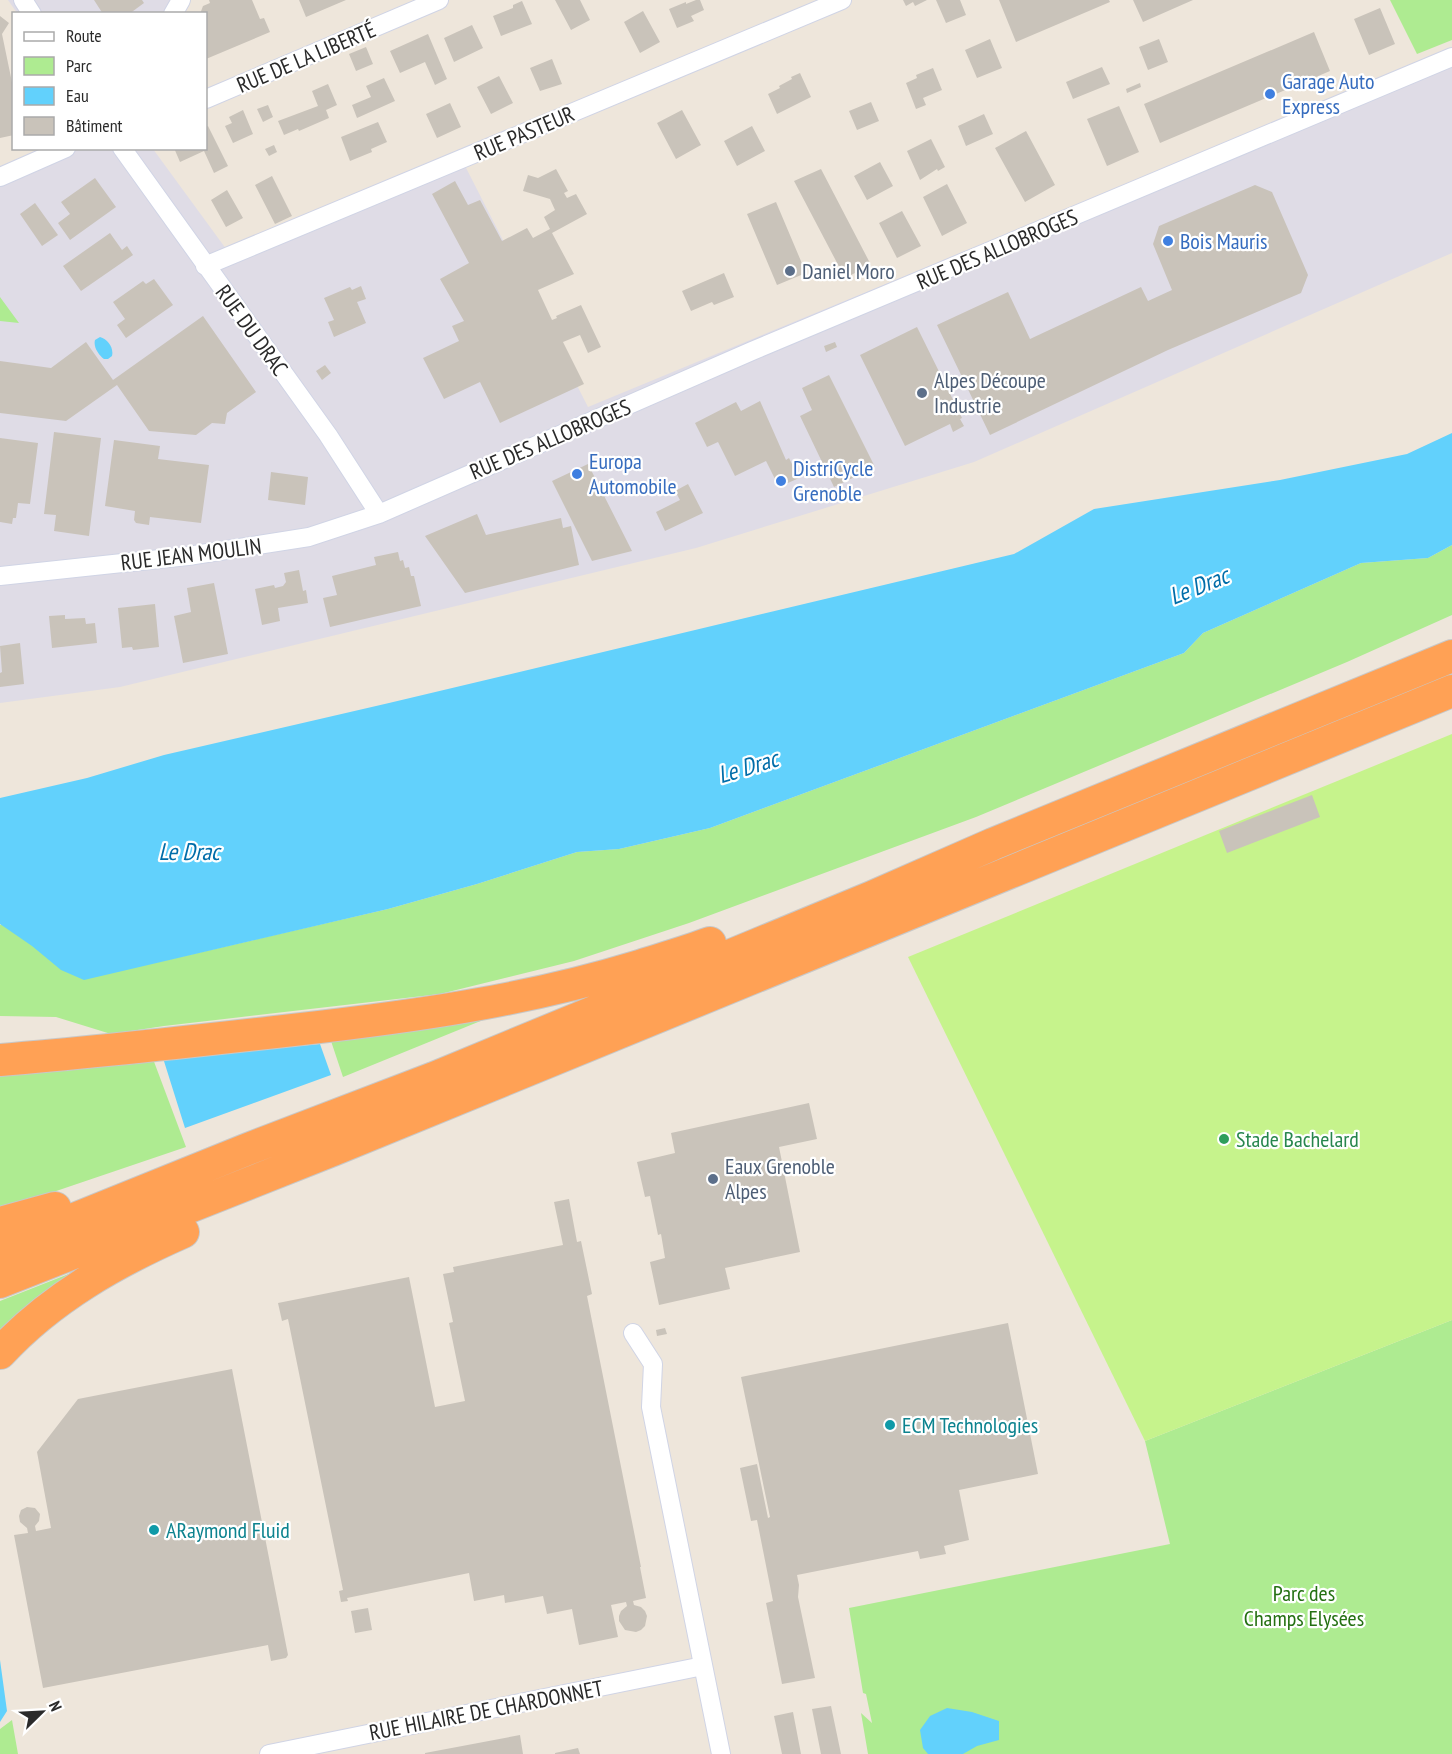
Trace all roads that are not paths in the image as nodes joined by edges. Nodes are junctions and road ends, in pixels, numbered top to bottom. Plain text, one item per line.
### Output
1 (439, 0) edge
2 (842, 0) edge
3 (1452, 57) edge
4 (207, 99) edge
5 (61, 150) edge
6 (123, 150) edge
7 (0, 177) edge
8 (205, 266) junction
9 (379, 514) junction
10 (0, 576) edge
11 (1452, 656) edge
12 (1452, 691) edge
13 (993, 844) junction
14 (0, 1060) edge
15 (248, 1149) junction
16 (333, 1150) junction
17 (0, 1223) edge
18 (0, 1249) edge
19 (0, 1282) edge
20 (633, 1333) dead end
21 (0, 1353) edge
22 (703, 1666) junction
23 (269, 1754) edge
24 (721, 1754) edge

1 - 4 street, RUE DE LA LIBERTÉ
2 - 8 street, RUE PASTEUR
3 - 9 street, RUE DES ALLOBROGES
5 - 7 street
6 - 8 street, RUE DU DRAC
8 - 9 street, RUE DU DRAC
9 - 10 street, RUE JEAN MOULIN
11 - 13 highway
12 - 16 highway
13 - 14 highway
13 - 15 highway
15 - 17 highway
15 - 18 highway
16 - 19 highway
16 - 21 highway
20 - 22 street
22 - 23 street, RUE HILAIRE DE CHARDONNET
22 - 24 street

